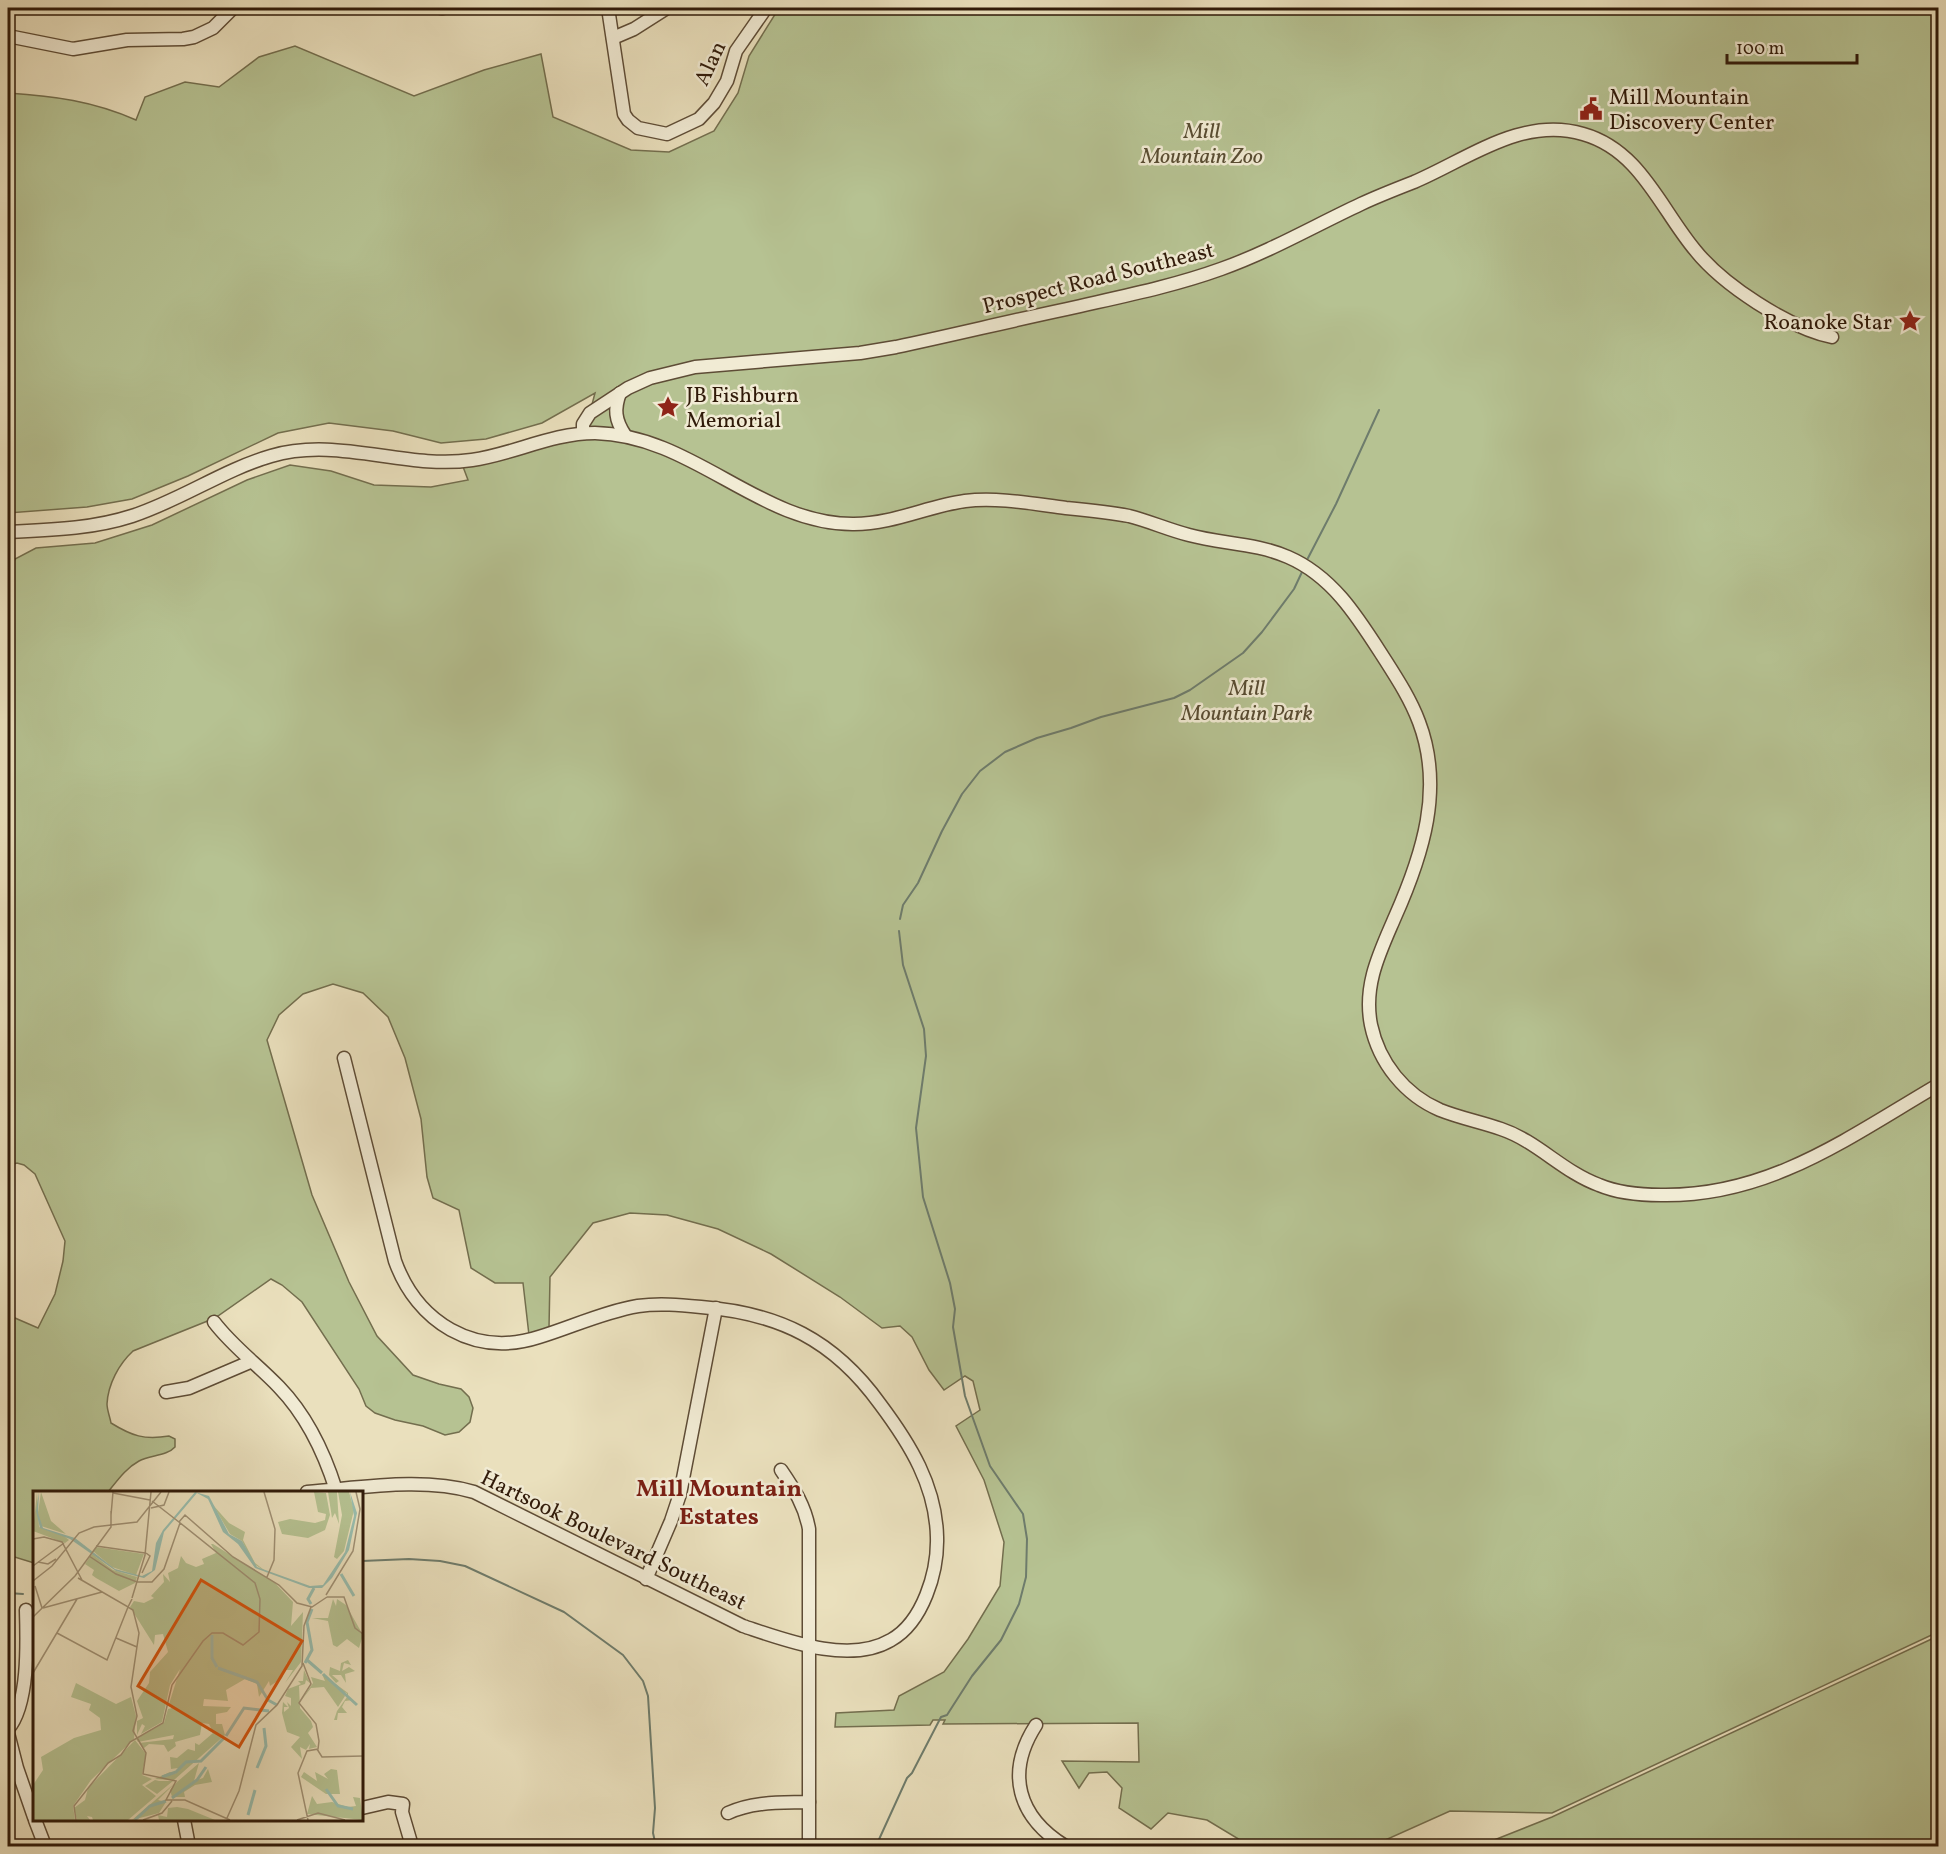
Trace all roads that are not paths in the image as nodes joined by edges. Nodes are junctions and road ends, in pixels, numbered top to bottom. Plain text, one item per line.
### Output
1 (233, 8) edge
2 (608, 8) edge
3 (667, 8) edge
4 (766, 8) edge
5 (8, 36) edge
6 (613, 38) junction
7 (1832, 337) dead end
8 (620, 393) junction
9 (583, 433) junction
10 (625, 435) junction
11 (8, 532) edge
12 (344, 1058) dead end
13 (1938, 1085) edge
14 (716, 1308) junction
15 (214, 1322) dead end
16 (250, 1362) junction
17 (166, 1392) dead end
18 (781, 1470) dead end
19 (336, 1490) junction
20 (322, 1491) edge
21 (646, 1579) junction
22 (26, 1610) dead end
23 (809, 1646) junction
24 (1036, 1725) dead end
25 (8, 1729) edge
26 (8, 1733) edge
27 (809, 1802) junction
28 (363, 1808) edge
29 (33, 1811) edge
30 (728, 1813) dead end
31 (36, 1821) edge
32 (184, 1821) edge
33 (45, 1846) edge
34 (189, 1846) edge
35 (412, 1846) edge
36 (809, 1846) edge
37 (1065, 1846) edge

1 - 5 street
2 - 6 street, Alan
3 - 6 street
4 - 6 street, Alan
7 - 8 street, Prospect Road Southeast
8 - 9 street, Prospect Road Southeast
8 - 10 street
9 - 10 street
9 - 11 street
10 - 13 street
12 - 14 street, Hartsook Boulevard Southeast
14 - 21 street
14 - 23 street, Hartsook Boulevard Southeast
15 - 16 street
16 - 17 street
16 - 19 street
18 - 23 street
19 - 20 street, Hartsook Boulevard Southeast
19 - 21 street, Hartsook Boulevard Southeast
21 - 23 street, Hartsook Boulevard Southeast
22 - 25 street
23 - 27 street
24 - 37 street
26 - 29 street
27 - 30 street
27 - 36 street
28 - 35 street
31 - 33 street
32 - 34 street

